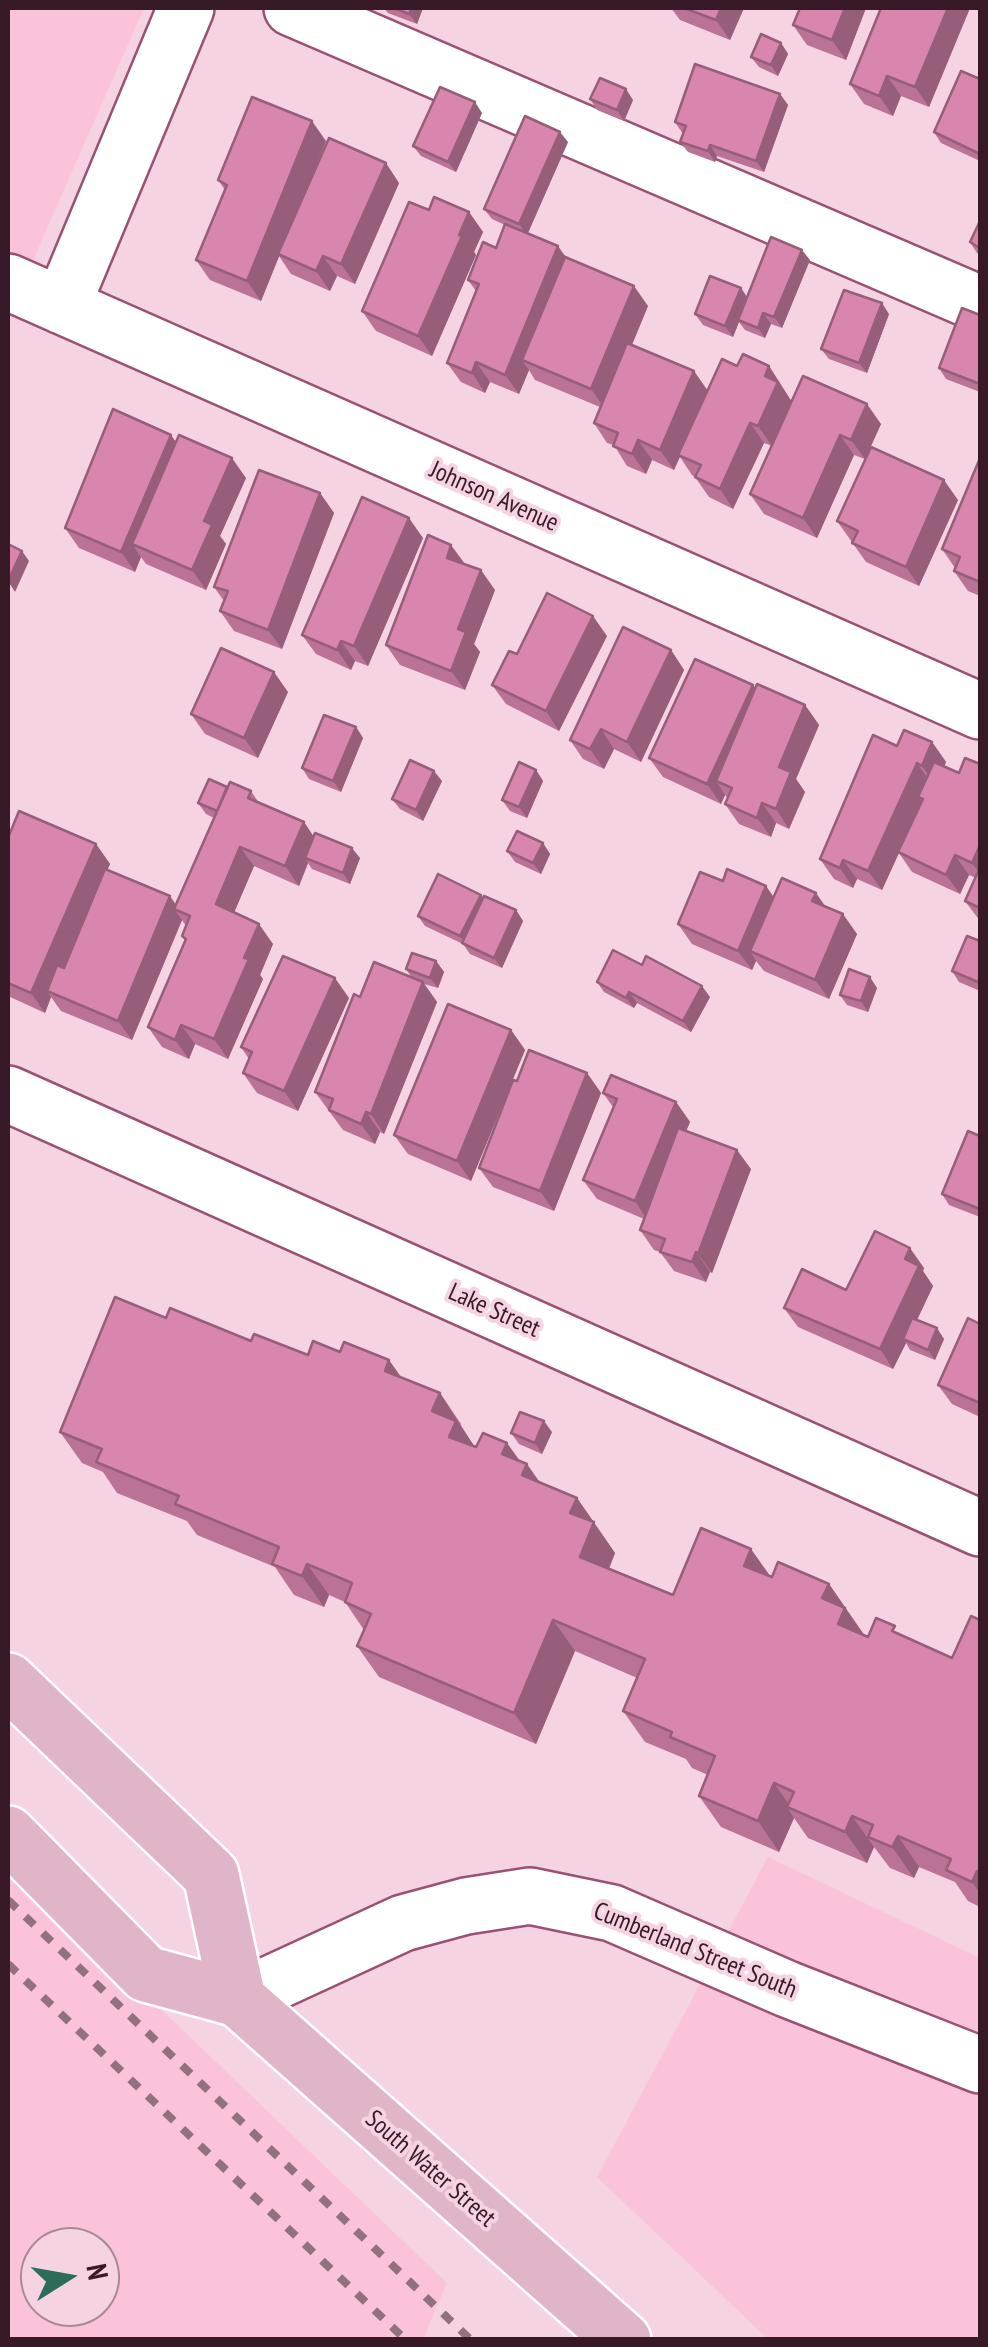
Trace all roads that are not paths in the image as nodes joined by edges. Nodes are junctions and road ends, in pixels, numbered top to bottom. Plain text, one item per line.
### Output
1 (186, 8) edge
2 (292, 8) edge
3 (8, 282) edge
4 (980, 304) edge
5 (62, 306) junction
6 (980, 711) edge
7 (8, 1094) edge
8 (980, 1528) edge
9 (8, 1681) edge
10 (8, 1834) edge
11 (238, 1999) junction
12 (980, 2065) edge
13 (623, 2340) edge

1 - 5 street
2 - 4 street
3 - 5 street, Johnson Avenue
5 - 6 street, Johnson Avenue
7 - 8 street, Lake Street
9 - 11 main road
10 - 11 main road, South Water Street
11 - 12 street, Cumberland Street South
11 - 13 main road, South Water Street

